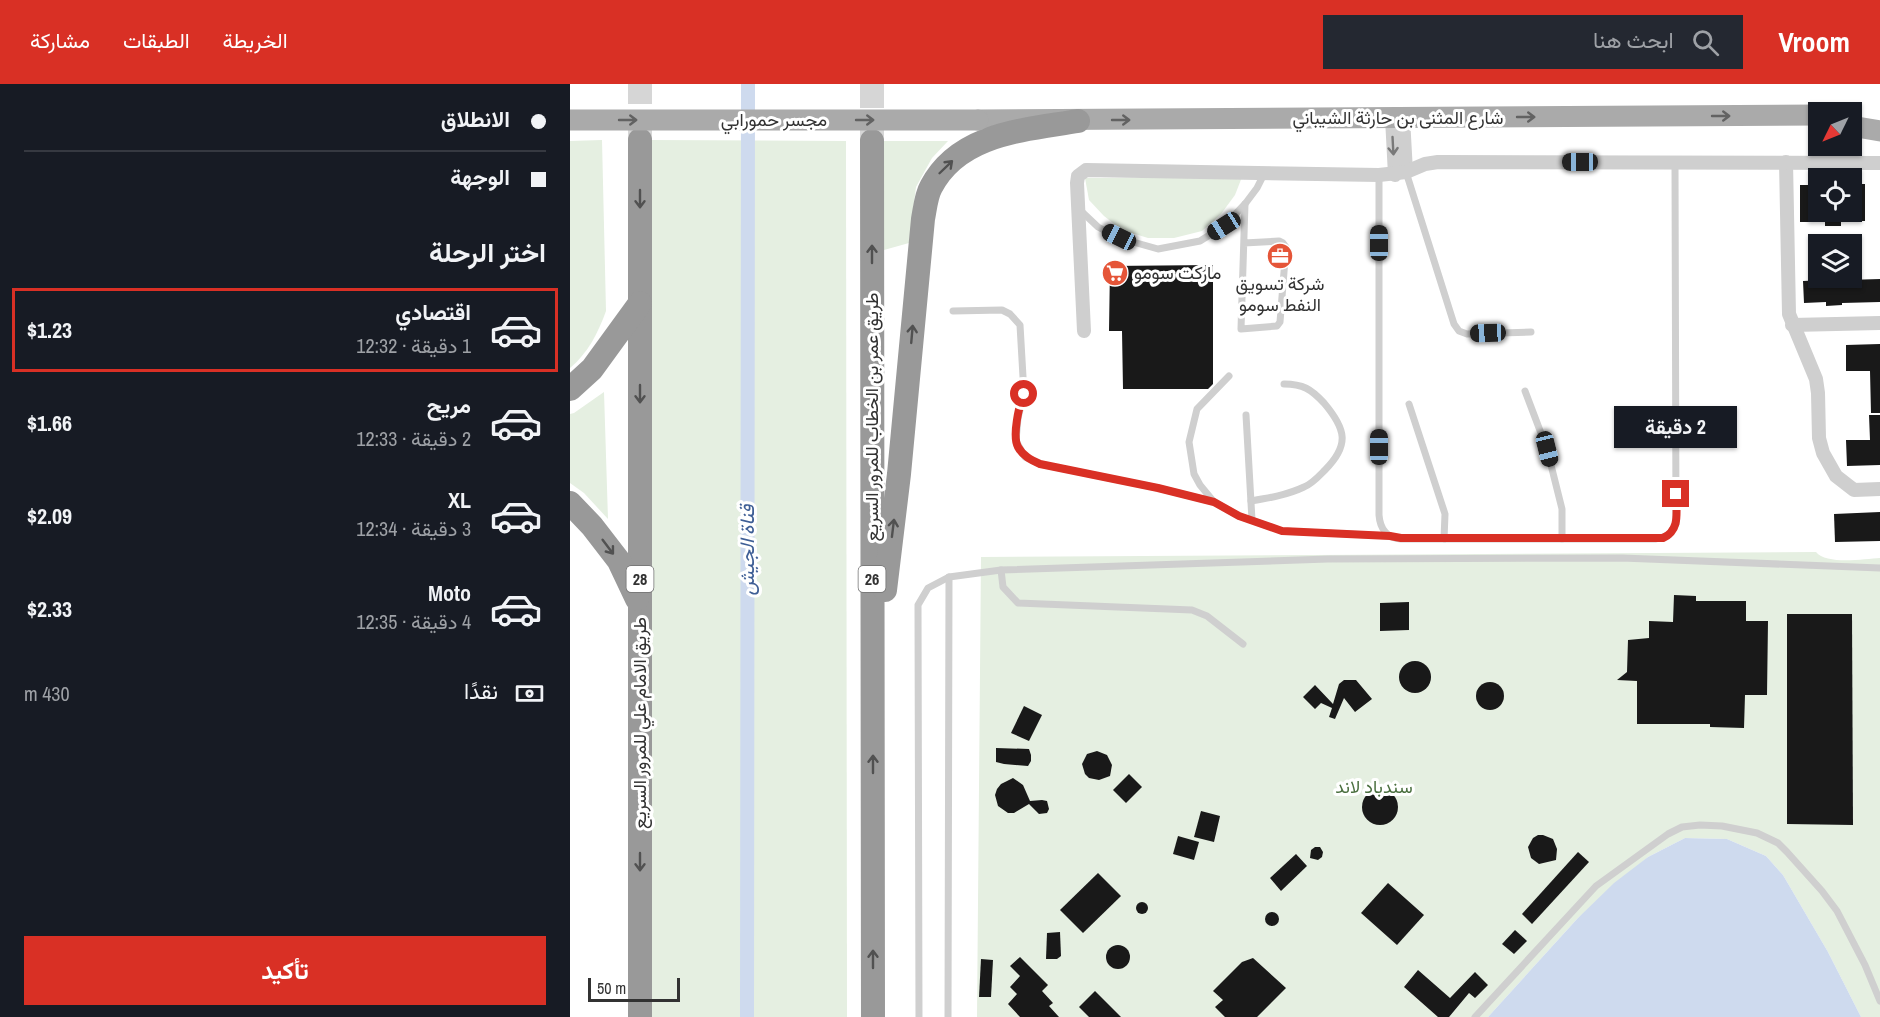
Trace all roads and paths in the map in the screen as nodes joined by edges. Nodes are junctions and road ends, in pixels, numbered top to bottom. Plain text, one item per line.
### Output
1 (1784, 115) junction
2 (1808, 115) edge
3 (1862, 115) edge
4 (1880, 115) edge
5 (1398, 118) junction
6 (1808, 119) edge
7 (570, 120) edge
8 (978, 120) joint
9 (1078, 120) junction
10 (1862, 128) edge
11 (1880, 131) edge
12 (640, 140) tunnel mouth
13 (872, 141) tunnel mouth
14 (1675, 162) junction
15 (1786, 162) junction
16 (1880, 163) edge
17 (1264, 173) junction
18 (1400, 174) junction
19 (1379, 175) junction
20 (1245, 204) junction
21 (1078, 208) junction
22 (1244, 243) junction
23 (640, 303) junction
24 (953, 311) dead end
25 (1880, 323) edge
26 (1792, 325) junction
27 (1084, 331) dead end
28 (1531, 332) dead end
29 (1229, 376) dead end
30 (1284, 384) dead end
31 (570, 389) edge
32 (1525, 391) dead end
33 (1409, 404) dead end
34 (1246, 415) dead end
35 (1880, 489) edge
36 (1251, 501) junction
37 (1214, 502) junction
38 (570, 503) edge
39 (1252, 520) junction
40 (1390, 536) junction
41 (1444, 539) junction
42 (1562, 539) junction
43 (1880, 568) edge
44 (1000, 570) junction
45 (949, 577) junction
46 (640, 606) junction
47 (1243, 644) dead end
48 (873, 690) junction
49 (1880, 1001) edge
50 (640, 1017) edge
51 (873, 1017) edge
52 (919, 1017) edge
53 (948, 1017) edge
54 (1475, 1017) edge

1 - 2 main road, شارع المثنى بن حارثة الشيباني
5 -> 1 main road, شارع المثنى بن حارثة الشيباني
1 - 6 main road
3 - 4 main road
9 -> 5 main road, شارع المثنى بن حارثة الشيباني
5 - 18 street
7 -> 8 main road, مجسر حمورابي, bridge
8 - 9 main road, شارع المثنى بن حارثة الشيباني
48 -> 9 highway
10 - 11 main road
12 -> 23 highway, طريق الامام علي للمرور السريع / 28
48 -> 13 highway, طريق عمر بن الخطاب للمرور السريع / 26
14 - 15 street
14 - 18 street
14 - 42 lane
15 - 16 street
15 - 26 street
17 - 19 street
17 - 20 lane
17 - 21 street
18 - 19 street
18 - 28 lane
19 - 40 lane
20 - 21 lane
20 - 22 lane
21 - 27 street
22 - 22 lane
23 - 31 highway
23 -> 46 highway, طريق الامام علي للمرور السريع / 28
24 - 37 lane
25 - 26 street
26 - 35 street
29 - 37 lane
30 - 36 lane
32 - 42 lane
33 - 41 lane
34 - 36 lane
36 - 39 lane
37 - 39 lane
38 -> 46 highway
39 - 40 lane
40 - 41 lane
41 - 42 lane
43 - 44 lane
44 - 45 lane
44 - 47 lane
45 - 52 lane
45 - 53 lane
46 -> 50 highway, طريق الامام علي للمرور السريع / 28
51 -> 48 highway, طريق عمر بن الخطاب للمرور السريع / 26
49 - 54 lane

